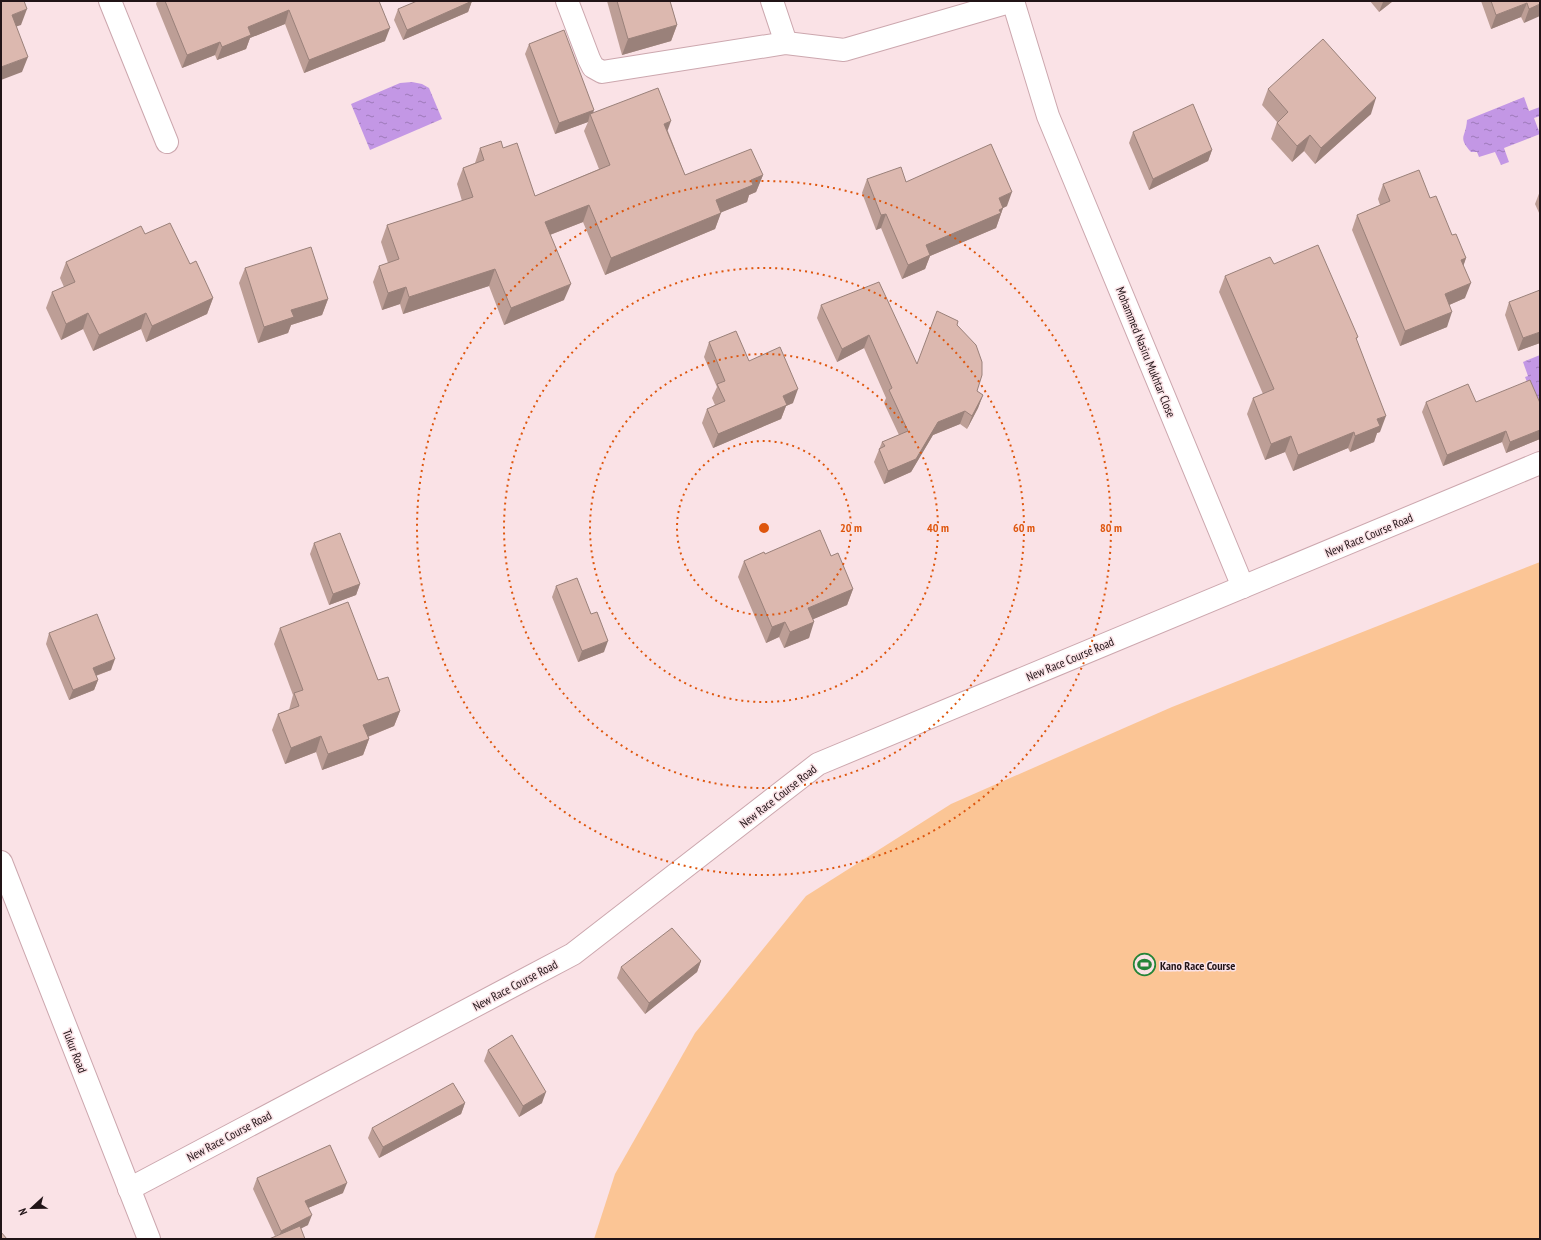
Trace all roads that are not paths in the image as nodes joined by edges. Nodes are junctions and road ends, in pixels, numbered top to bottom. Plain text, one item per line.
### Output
1 (110, 1) edge
2 (567, 1) edge
3 (772, 1) edge
4 (1013, 1) edge
5 (786, 43) junction
6 (166, 142) dead end
7 (1540, 463) edge
8 (1243, 587) junction
9 (1, 862) edge
10 (128, 1189) junction
11 (149, 1239) edge

1 - 6 street
2 - 5 street
3 - 5 street
4 - 5 street
4 - 8 street, Mohammed Nasiru Mukhtar Close
7 - 8 street, New Race Course Road
8 - 10 street, New Race Course Road
9 - 10 street, Tukur Road
10 - 11 street, Tukur Road

